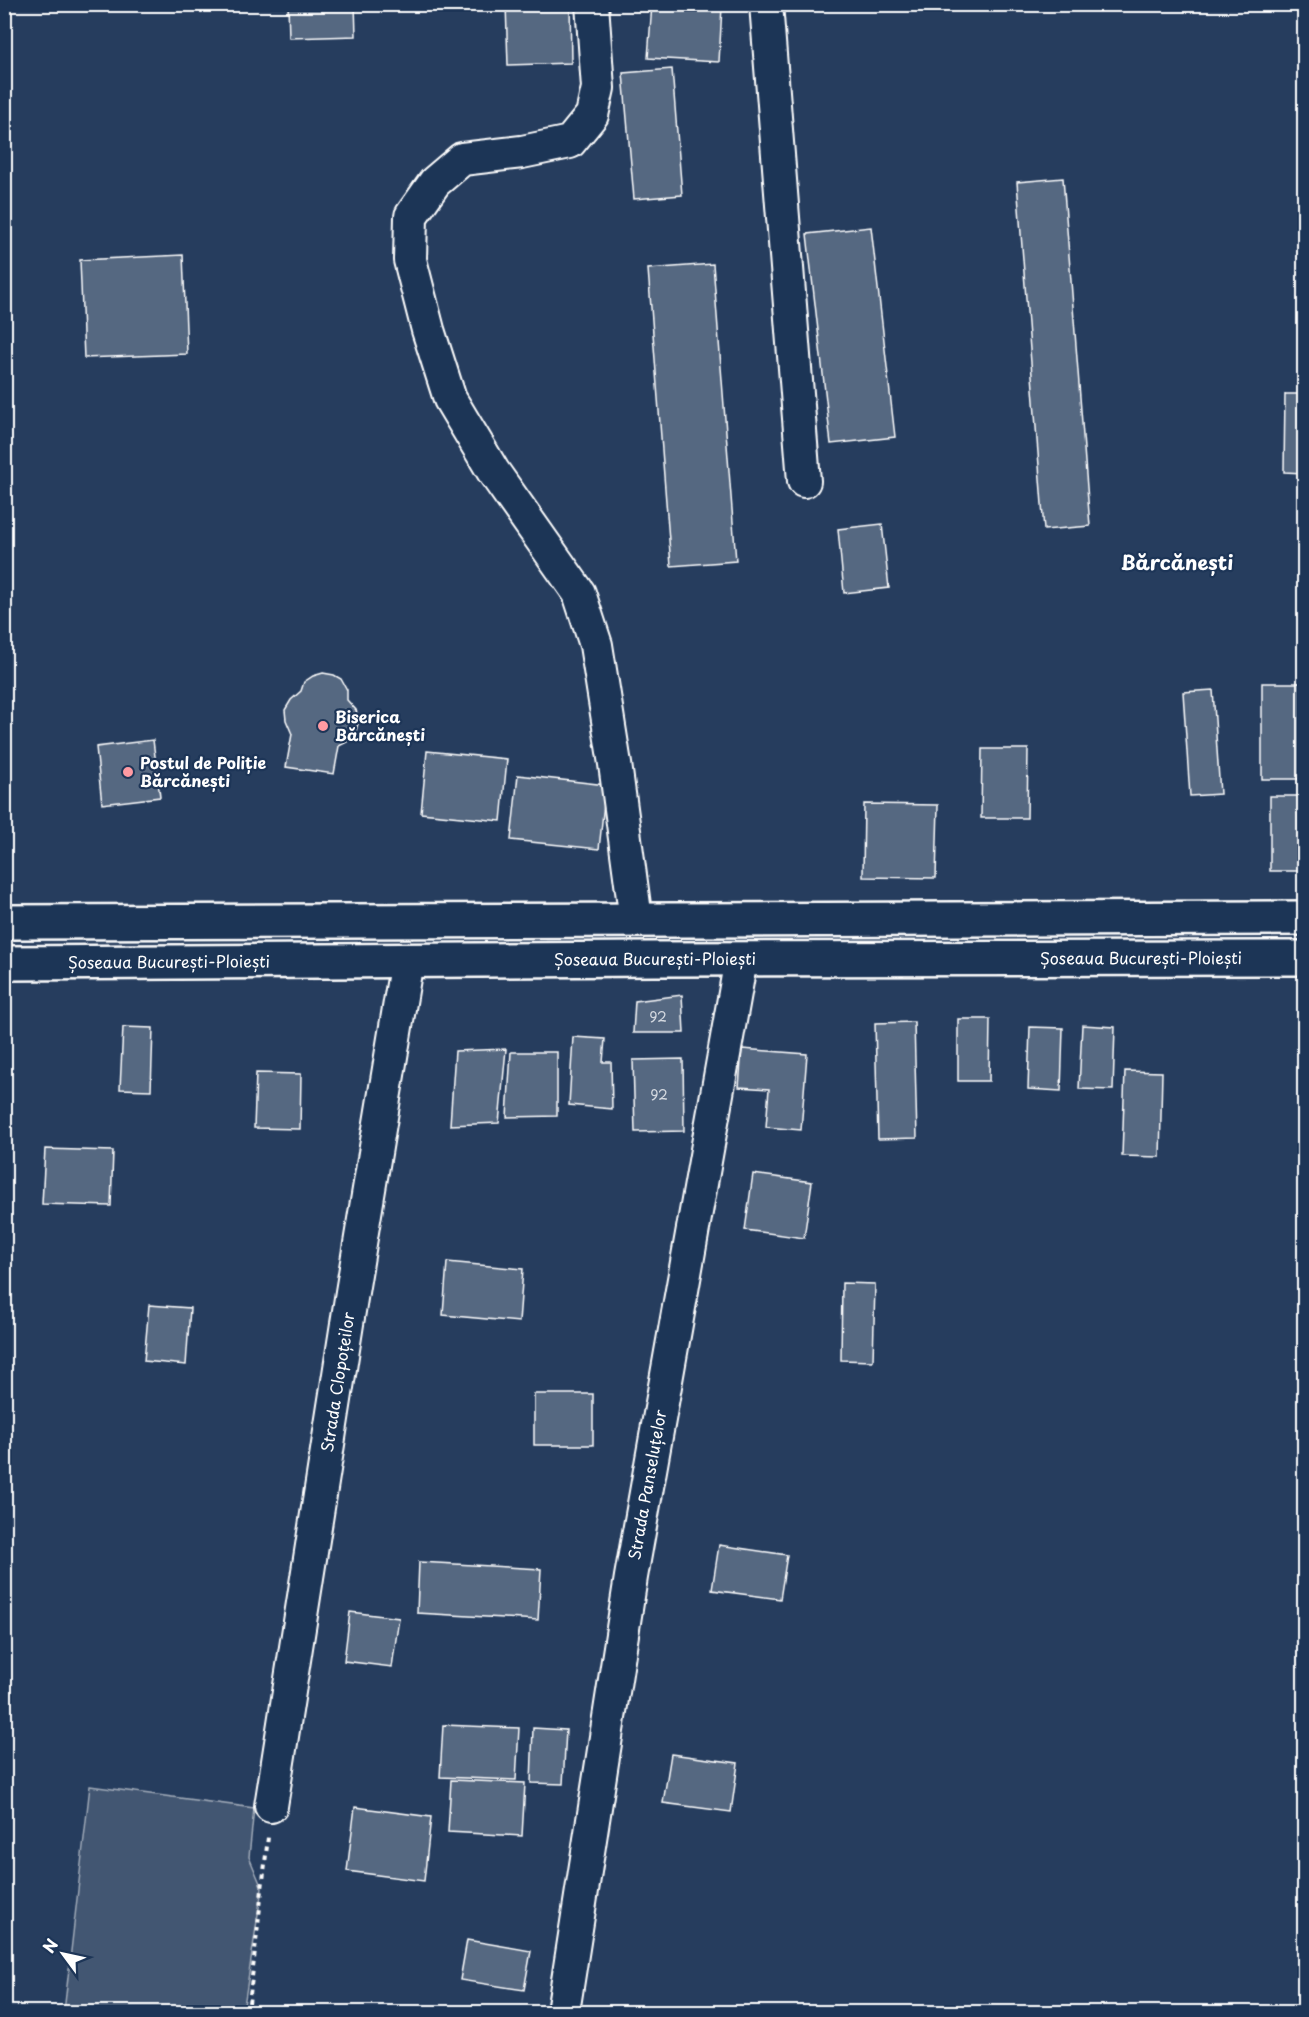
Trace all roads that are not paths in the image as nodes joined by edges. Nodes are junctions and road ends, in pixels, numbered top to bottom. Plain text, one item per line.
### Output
1 (592, 4) edge
2 (766, 4) edge
3 (804, 481) dead end
4 (1305, 918) edge
5 (636, 920) junction
6 (4, 922) edge
7 (1305, 958) edge
8 (741, 959) junction
9 (407, 960) junction
10 (4, 963) edge
11 (271, 1806) road end
12 (563, 2013) edge

1 - 5 street
2 - 3 street
4 - 5 highway
5 - 6 highway
7 - 8 highway, Șoseaua București-Ploiești
8 - 9 highway, Șoseaua București-Ploiești
8 - 12 street, Strada Panseluțelor
9 - 10 highway, Șoseaua București-Ploiești
9 - 11 street, Strada Clopoțeilor

